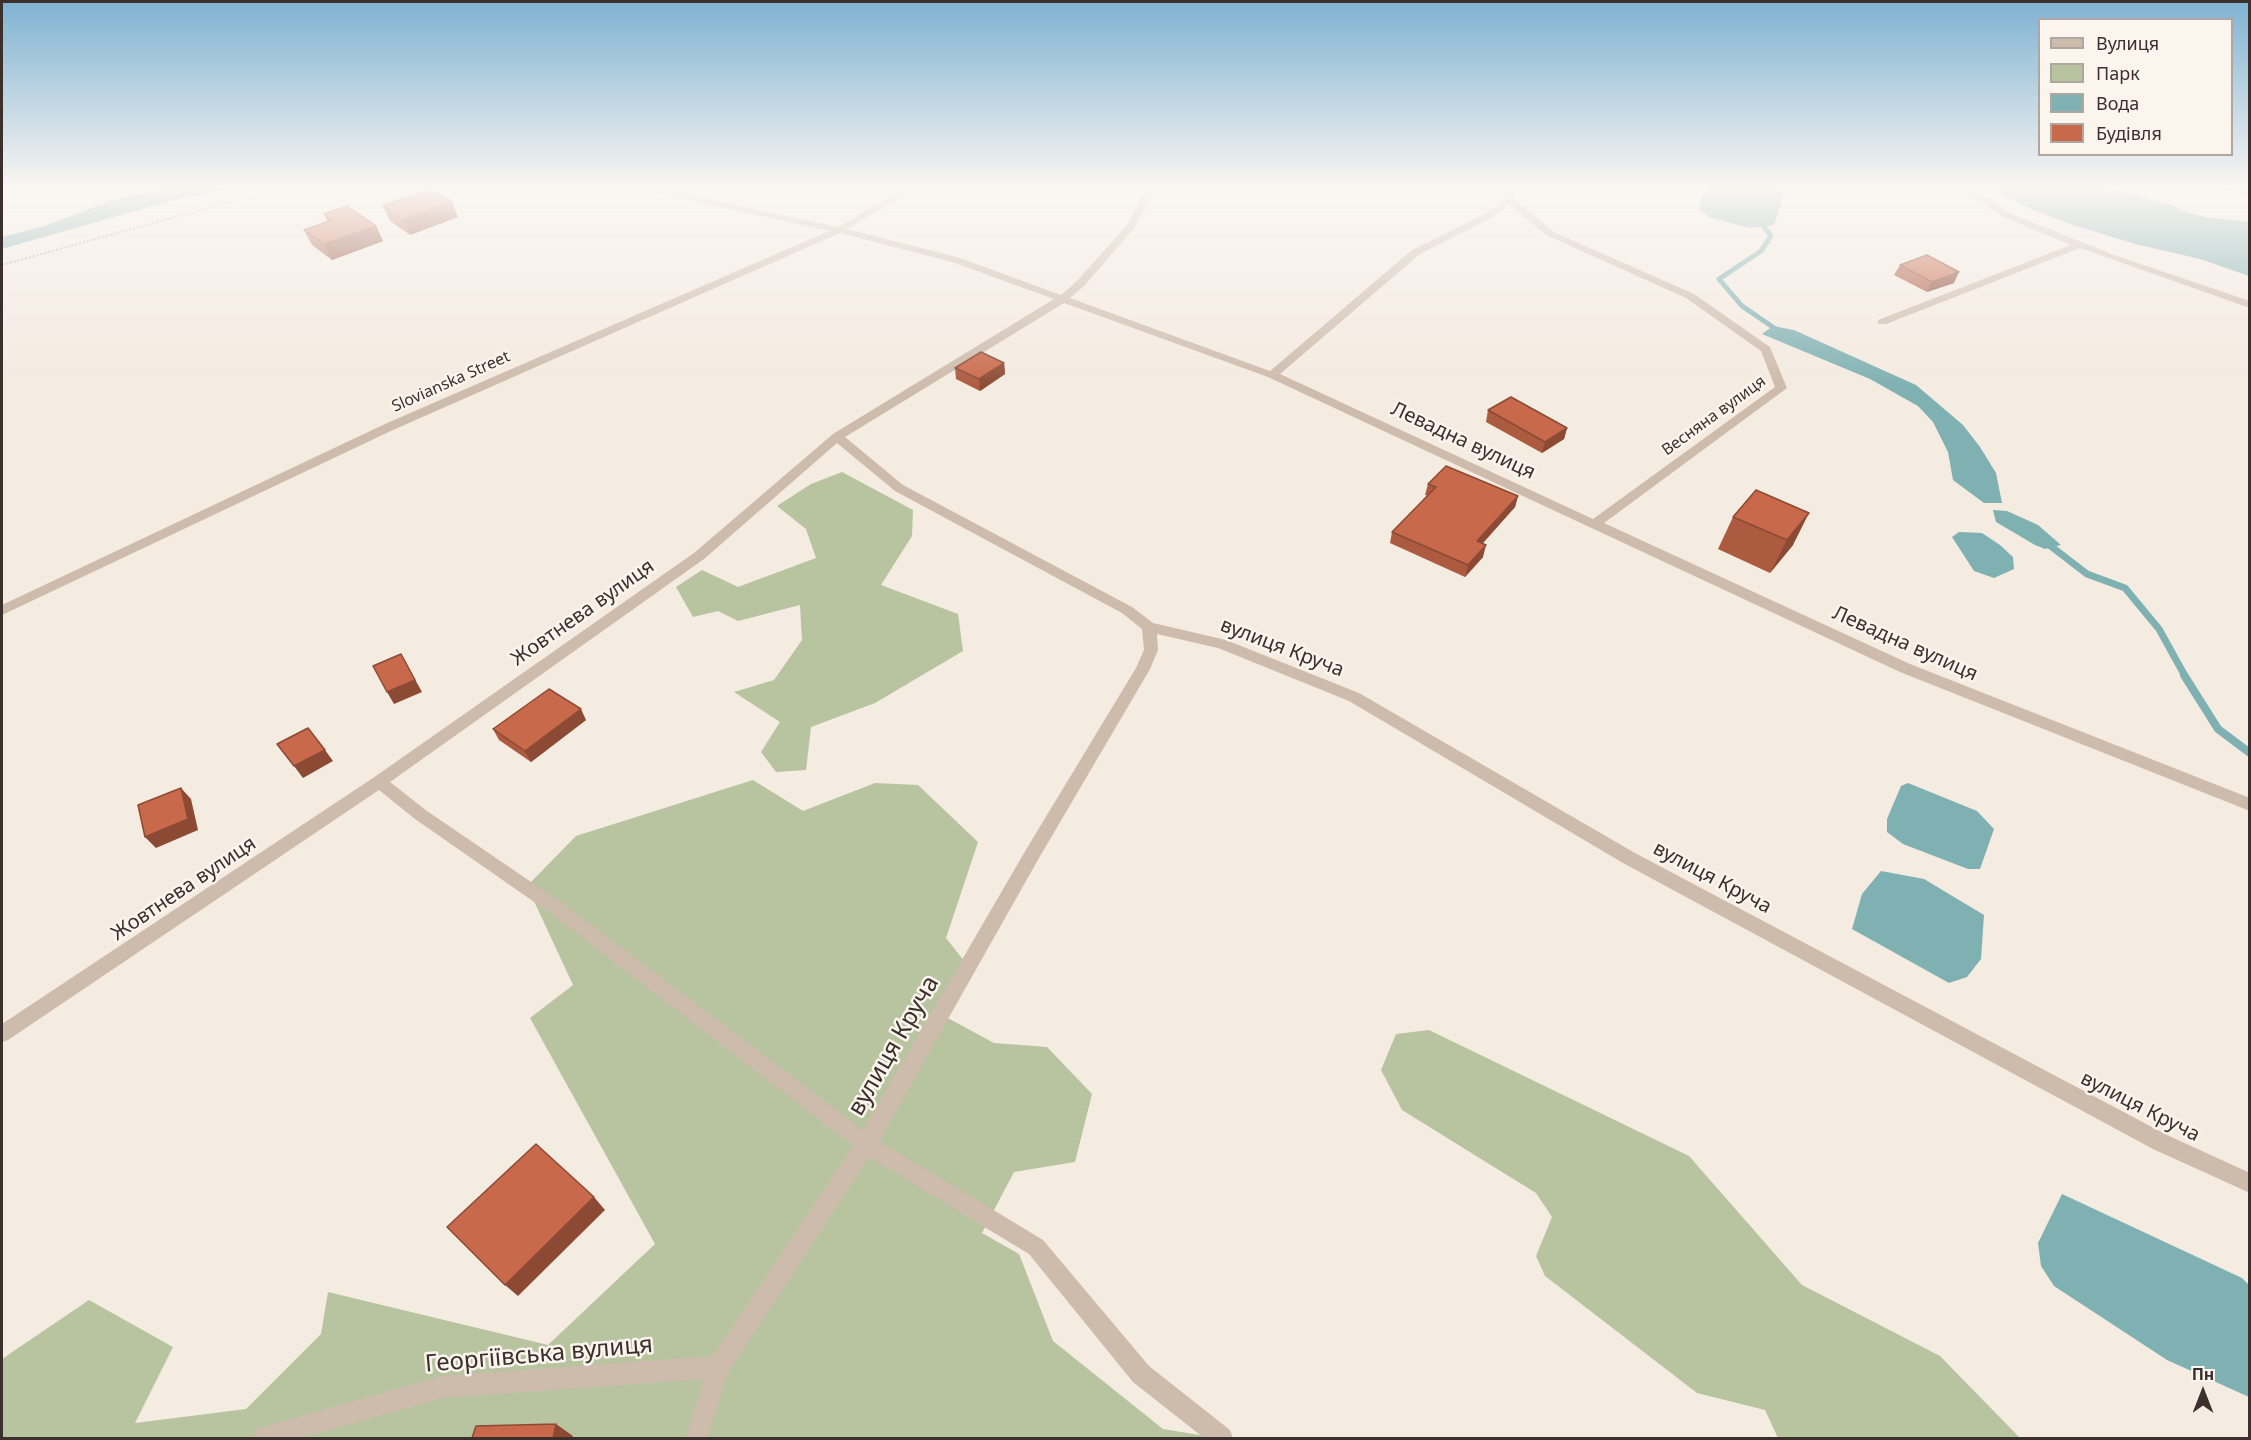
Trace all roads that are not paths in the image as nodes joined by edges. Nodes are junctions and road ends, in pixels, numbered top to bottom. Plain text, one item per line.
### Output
1 (784, 254) edge
2 (933, 254) edge
3 (1106, 254) edge
4 (1413, 254) edge
5 (1596, 254) edge
6 (2055, 254) edge
7 (2105, 254) edge
8 (1064, 298) junction
9 (2250, 305) edge
10 (1882, 322) dead end
11 (1272, 375) junction
12 (837, 437) junction
13 (1596, 523) junction
14 (2, 610) edge
15 (1149, 627) junction
16 (379, 782) junction
17 (2250, 805) edge
18 (2, 1034) edge
19 (866, 1144) junction
20 (2250, 1183) edge
21 (719, 1366) junction
22 (263, 1438) edge
23 (696, 1438) edge
24 (1222, 1438) edge

1 - 14 street, Slovianska Street
2 - 8 street, Левадна вулиця
3 - 8 street, Жовтнева вулиця
4 - 11 street
5 - 13 street, Весняна вулиця
6 - 10 street
7 - 9 street
8 - 11 street, Левадна вулиця
8 - 12 street, Жовтнева вулиця
11 - 13 street, Левадна вулиця
12 - 15 street, вулиця Круча
12 - 16 street, Жовтнева вулиця
13 - 17 street, Левадна вулиця
15 - 19 street, вулиця Круча
15 - 20 street, вулиця Круча
16 - 18 street, Жовтнева вулиця
16 - 19 street
19 - 21 street
19 - 24 street, вулиця Круча
21 - 22 street, Георгіївська вулиця
21 - 23 street

